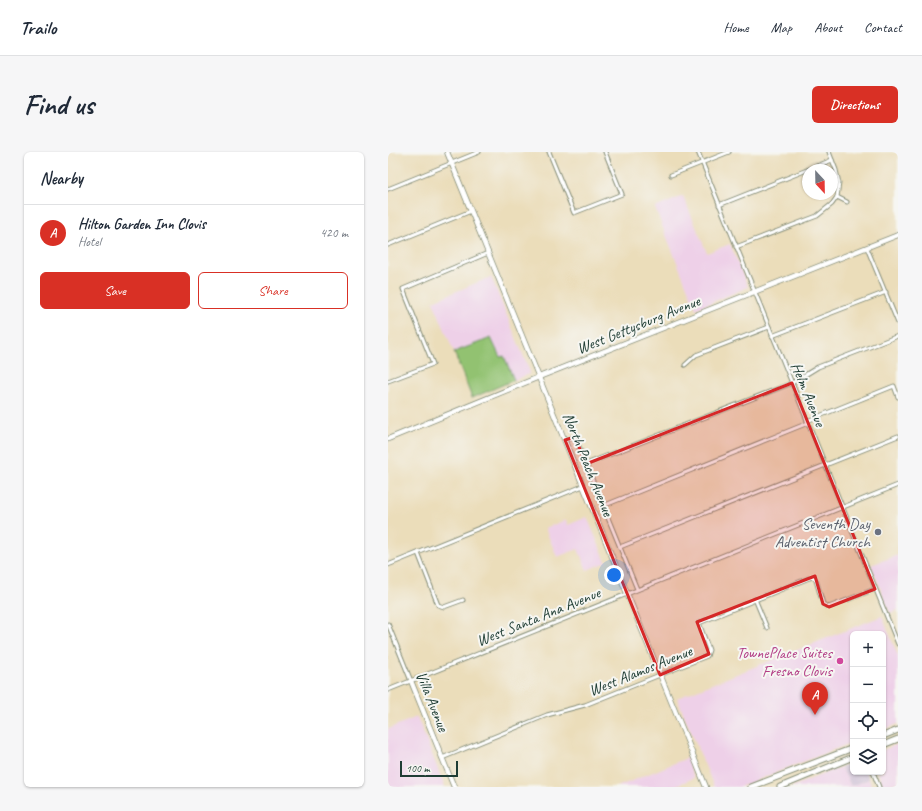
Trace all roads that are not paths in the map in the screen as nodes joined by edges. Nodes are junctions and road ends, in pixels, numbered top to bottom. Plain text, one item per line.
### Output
1 (447, 152) edge
2 (479, 152) edge
3 (549, 152) edge
4 (605, 152) edge
5 (698, 152) edge
6 (729, 152) edge
7 (829, 152) edge
8 (832, 160) junction
9 (452, 163) junction
10 (702, 163) junction
11 (834, 164) edge
12 (671, 175) dead end
13 (388, 189) edge
14 (838, 198) edge
15 (834, 200) edge
16 (847, 202) dead end
17 (719, 205) junction
18 (471, 211) junction
19 (898, 235) edge
20 (388, 245) edge
21 (736, 247) junction
22 (867, 248) junction
23 (488, 254) junction
24 (755, 292) junction
25 (886, 292) junction
26 (898, 323) edge
27 (768, 327) junction
28 (772, 336) junction
29 (898, 336) edge
30 (685, 365) dead end
31 (539, 377) junction
32 (389, 380) edge
33 (792, 383) junction
34 (898, 397) edge
35 (808, 422) junction
36 (898, 436) edge
37 (388, 439) edge
38 (565, 440) junction
39 (586, 464) junction
40 (825, 466) junction
41 (898, 485) edge
42 (583, 486) junction
43 (603, 506) junction
44 (843, 507) junction
45 (620, 547) junction
46 (418, 553) junction
47 (388, 565) edge
48 (637, 589) junction
49 (875, 589) junction
50 (627, 593) junction
51 (755, 599) junction
52 (463, 600) dead end
53 (388, 624) edge
54 (767, 628) dead end
55 (898, 644) edge
56 (660, 675) junction
57 (411, 681) junction
58 (388, 690) edge
59 (898, 730) edge
60 (886, 735) edge
61 (898, 739) edge
62 (886, 744) edge
63 (850, 749) edge
64 (442, 758) junction
65 (850, 758) edge
66 (874, 775) edge
67 (454, 787) edge
68 (706, 787) edge
69 (751, 787) edge
70 (780, 787) edge
71 (879, 787) edge

1 - 9 main road, North Peach Avenue
2 - 9 street
3 - 4 street
5 - 10 street, Helm Avenue
6 - 10 street
7 - 8 street
8 - 11 street
8 - 17 street
9 - 13 street
9 - 18 main road, North Peach Avenue
10 - 12 street
10 - 17 street, Helm Avenue
14 - 16 street
15 - 21 street
17 - 21 street, Helm Avenue
18 - 20 street
18 - 23 main road, North Peach Avenue
19 - 22 main road, West Gettysburg Avenue
21 - 24 street, Helm Avenue
22 - 24 main road, West Gettysburg Avenue
22 - 25 street
23 - 31 main road, North Peach Avenue
23 - 32 street
24 - 27 street, Helm Avenue
24 - 31 main road, West Gettysburg Avenue
25 - 26 street
25 - 28 street
27 - 28 street, Helm Avenue
27 - 30 street
28 - 33 street, Helm Avenue
29 - 33 street
31 - 37 main road, West Gettysburg Avenue
31 - 38 main road, North Peach Avenue
33 - 35 street, Helm Avenue
33 - 39 street
34 - 35 street
35 - 40 street, Helm Avenue
35 - 43 street
36 - 40 street
38 - 39 street
38 - 42 main road, North Peach Avenue
39 - 43 street
40 - 44 street, Helm Avenue
40 - 45 street
41 - 44 street, West Santa Ana Avenue
42 - 46 street
42 - 50 main road, North Peach Avenue
43 - 45 street
44 - 48 street, West Santa Ana Avenue
44 - 49 street, Helm Avenue
45 - 48 street
46 - 47 street
46 - 52 street
48 - 50 street, West Santa Ana Avenue
49 - 51 street, West Alamos Avenue
49 - 55 street, Helm Avenue
50 - 56 main road, North Peach Avenue
50 - 57 street, West Santa Ana Avenue
51 - 54 street
51 - 56 street, West Alamos Avenue
53 - 57 street, Villa Avenue
56 - 64 street, West Alamos Avenue
56 - 68 main road, North Peach Avenue
57 - 58 street, West Santa Ana Avenue
57 - 64 main road, Villa Avenue
59 - 60 main road
61 - 62 main road
63 - 69 main road
64 - 67 main road, Villa Avenue
65 - 70 main road
66 - 71 street

